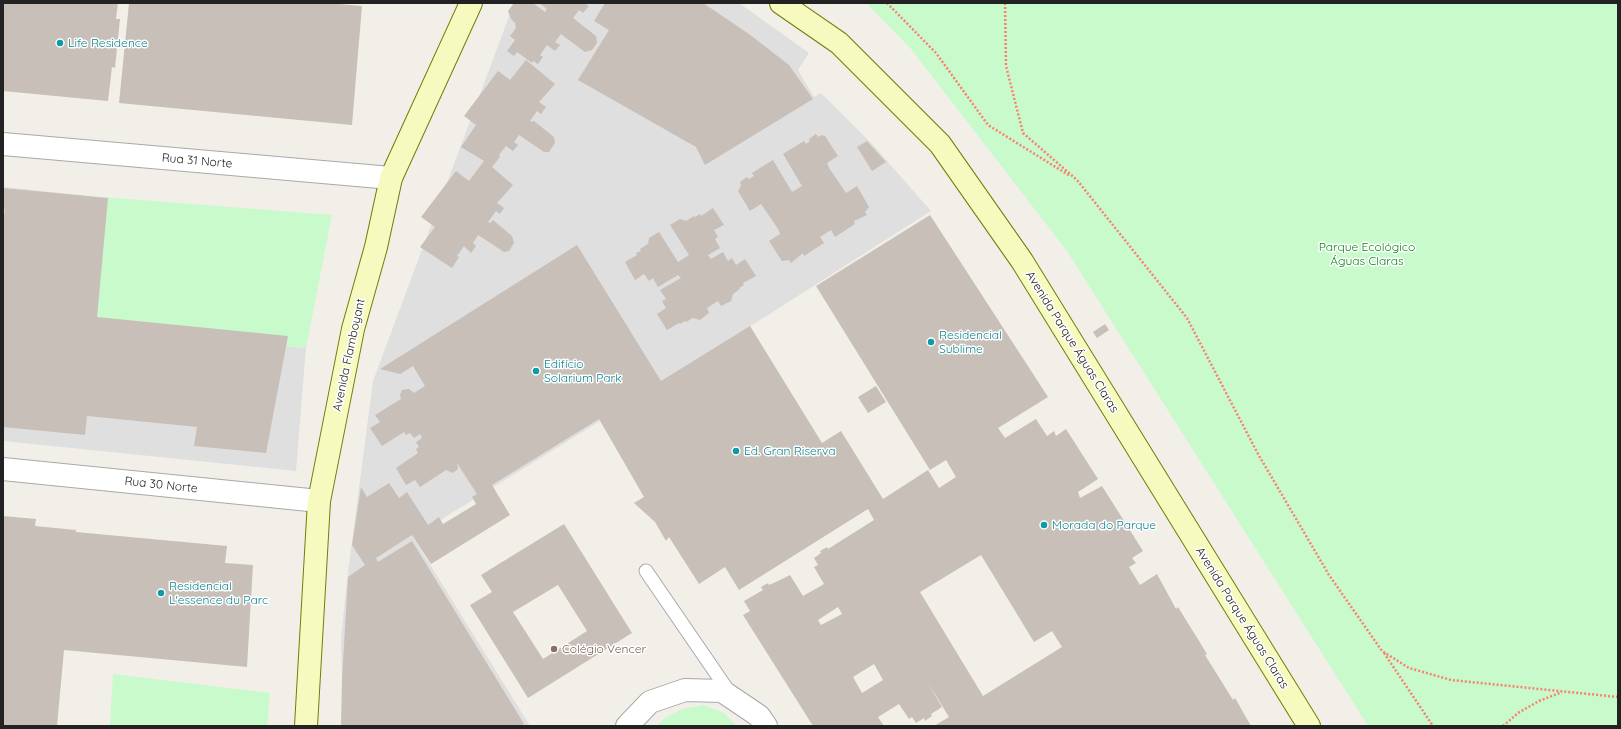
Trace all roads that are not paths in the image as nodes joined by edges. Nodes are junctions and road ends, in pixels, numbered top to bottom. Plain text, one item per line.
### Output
1 (471, 3) edge
2 (781, 3) edge
3 (3, 144) edge
4 (392, 178) junction
5 (3, 469) edge
6 (319, 502) junction
7 (646, 571) dead end
8 (734, 700) junction
9 (306, 726) edge
10 (627, 726) edge
11 (766, 726) edge
12 (1309, 726) edge

1 - 4 street, Avenida Flamboyant
2 - 12 street, Avenida Parque Águas Claras
3 - 4 street, Rua 31 Norte
4 - 6 street, Avenida Flamboyant
5 - 6 street, Rua 30 Norte
6 - 9 street, Avenida Flamboyant
7 - 8 lane
8 - 10 street
8 - 11 street

